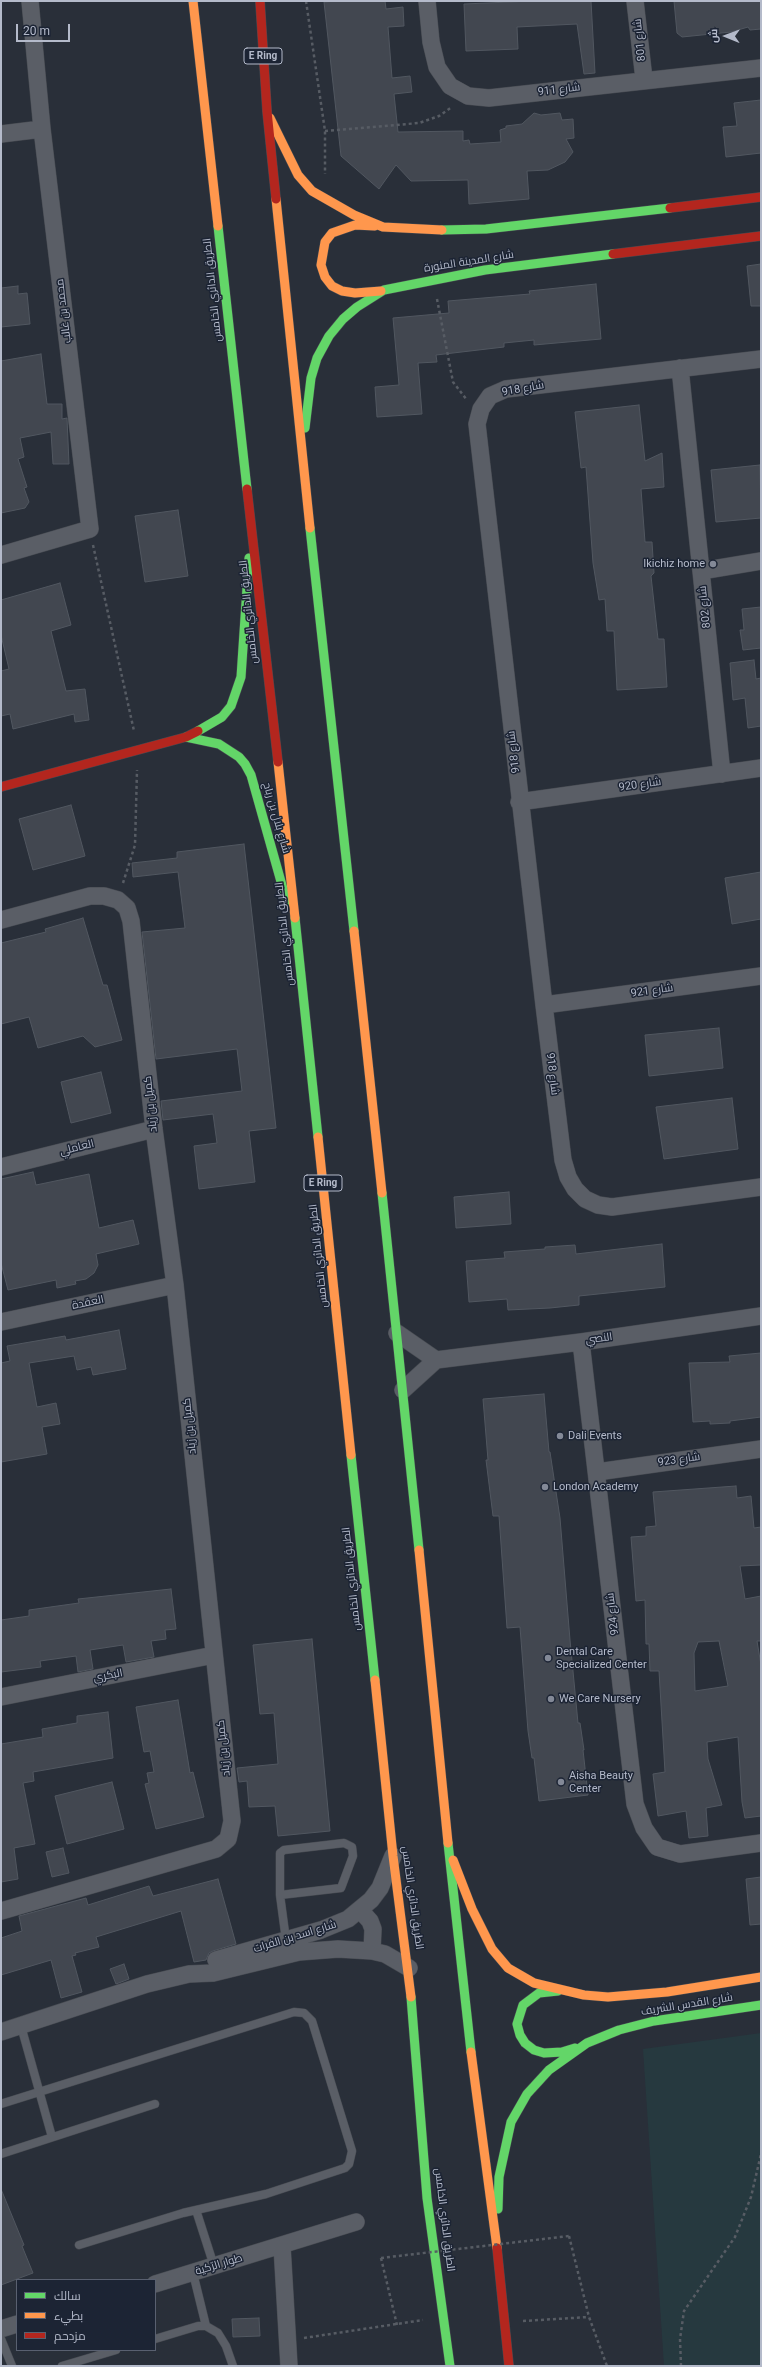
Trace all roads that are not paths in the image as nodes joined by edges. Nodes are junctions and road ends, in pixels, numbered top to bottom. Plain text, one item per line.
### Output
1 (30, 1) edge
2 (193, 1) edge
3 (260, 1) edge
4 (427, 1) edge
5 (635, 1) edge
6 (761, 68) edge
7 (644, 80) junction
8 (267, 112) junction
9 (42, 129) junction
10 (1, 134) edge
11 (761, 197) edge
12 (383, 227) junction
13 (761, 236) edge
14 (384, 290) junction
15 (761, 359) edge
16 (680, 368) junction
17 (303, 463) junction
18 (251, 528) junction
19 (1, 555) edge
20 (761, 561) edge
21 (701, 571) junction
22 (186, 737) junction
23 (761, 768) edge
24 (722, 774) junction
25 (1, 786) edge
26 (519, 802) junction
27 (1, 920) edge
28 (298, 944) junction
29 (761, 976) edge
30 (544, 1006) junction
31 (154, 1129) junction
32 (1, 1168) edge
33 (761, 1187) edge
34 (175, 1285) junction
35 (761, 1316) edge
36 (1, 1322) edge
37 (397, 1333) junction
38 (581, 1342) junction
39 (436, 1360) junction
40 (403, 1390) junction
41 (761, 1449) edge
42 (597, 1472) junction
43 (214, 1655) junction
44 (1, 1697) edge
45 (761, 1843) edge
46 (448, 1846) junction
47 (393, 1856) junction
48 (280, 1895) junction
49 (360, 1910) junction
50 (1, 1911) edge
51 (286, 1940) junction
52 (372, 1951) junction
53 (409, 1968) junction
54 (189, 1974) junction
55 (761, 1977) edge
56 (564, 1991) junction
57 (761, 2005) edge
58 (21, 2026) junction
59 (1, 2032) edge
60 (587, 2043) junction
61 (40, 2092) junction
62 (1, 2104) edge
63 (155, 2104) dead end
64 (52, 2137) junction
65 (1, 2154) edge
66 (196, 2210) junction
67 (356, 2222) dead end
68 (496, 2240) junction
69 (79, 2245) dead end
70 (282, 2246) junction
71 (214, 2266) junction
72 (193, 2273) junction
73 (156, 2284) edge
74 (16, 2324) edge
75 (206, 2326) junction
76 (1, 2329) edge
77 (156, 2338) edge
78 (1, 2339) edge
79 (113, 2351) edge
80 (12, 2366) edge
81 (62, 2366) edge
82 (233, 2366) edge
83 (289, 2366) edge
84 (450, 2366) edge
85 (509, 2366) edge

1 - 9 street, محمد بن غالب
2 - 18 main road, الطريق الدائري الخامس / E Ring
3 - 8 main road, E Ring
4 - 7 street, شارع 911
5 - 7 street, شارع 801
6 - 7 street, شارع 911
8 - 12 main road
8 - 17 main road, E Ring
9 - 10 street
9 - 19 street, محمد بن غالب
11 - 12 main road
12 - 14 main road
13 - 14 main road, شارع المدينة المنورة
14 - 17 main road, شارع المدينة المنورة
15 - 16 street, شارع 918
16 - 21 street, شارع 802
16 - 26 street, شارع 918
17 - 37 main road, E Ring
18 - 22 main road, شارع بلال بن رباح
18 - 28 main road, الطريق الدائري الخامس / E Ring
20 - 21 street
21 - 24 street, شارع 802
22 - 25 main road, شارع بلال بن رباح
22 - 28 main road, شارع بلال بن رباح
23 - 24 street, شارع 920
24 - 26 street, شارع 920
26 - 30 street, شارع 918
27 - 31 street, كميل بن زياد
28 - 47 main road, الطريق الدائري الخامس / E Ring
29 - 30 street, شارع 921
30 - 33 street, شارع 918
31 - 32 street, العاملي
31 - 34 street, كميل بن زياد
34 - 36 street, العقدة
34 - 43 street, كميل بن زياد
35 - 38 street, النصي
37 - 39 street
37 - 40 main road, E Ring
38 - 39 street, النصي
38 - 42 street, شارع 924
39 - 40 street
40 - 46 main road, E Ring
41 - 42 street, شارع 923
42 - 45 street, شارع 924
43 - 44 street, البكري
43 - 50 street, كميل بن زياد
46 - 56 main road, شارع القدس الشريف
46 - 68 main road, E Ring
47 - 49 street, شارع اسد بن الفرات
47 - 53 main road, الطريق الدائري الخامس / E Ring
48 - 48 lane
48 - 51 lane
49 - 51 street, شارع اسد بن الفرات
49 - 52 street
51 - 54 street, شارع اسد بن الفرات
52 - 53 street, شارع اسد بن الفرات
52 - 54 street, شارع اسد بن الفرات
53 - 84 main road, الطريق الدائري الخامس / E Ring
54 - 58 street, شارع اسد بن الفرات
55 - 56 main road, شارع القدس الشريف
56 - 60 main road
57 - 60 main road, شارع القدس الشريف
58 - 59 street, شارع اسد بن الفرات
58 - 61 lane
60 - 68 main road, شارع القدس الشريف
61 - 62 lane
61 - 64 lane
61 - 66 lane
63 - 64 lane
64 - 65 lane
66 - 69 lane
66 - 71 lane
67 - 70 street, طوار الرّكية
68 - 85 main road, E Ring
70 - 71 street, طوار الرّكية
70 - 83 street
71 - 72 street, طوار الرّكية
72 - 73 street, طوار الرّكية
72 - 75 lane
74 - 76 street
75 - 77 lane
75 - 82 lane
78 - 80 lane
79 - 81 lane

